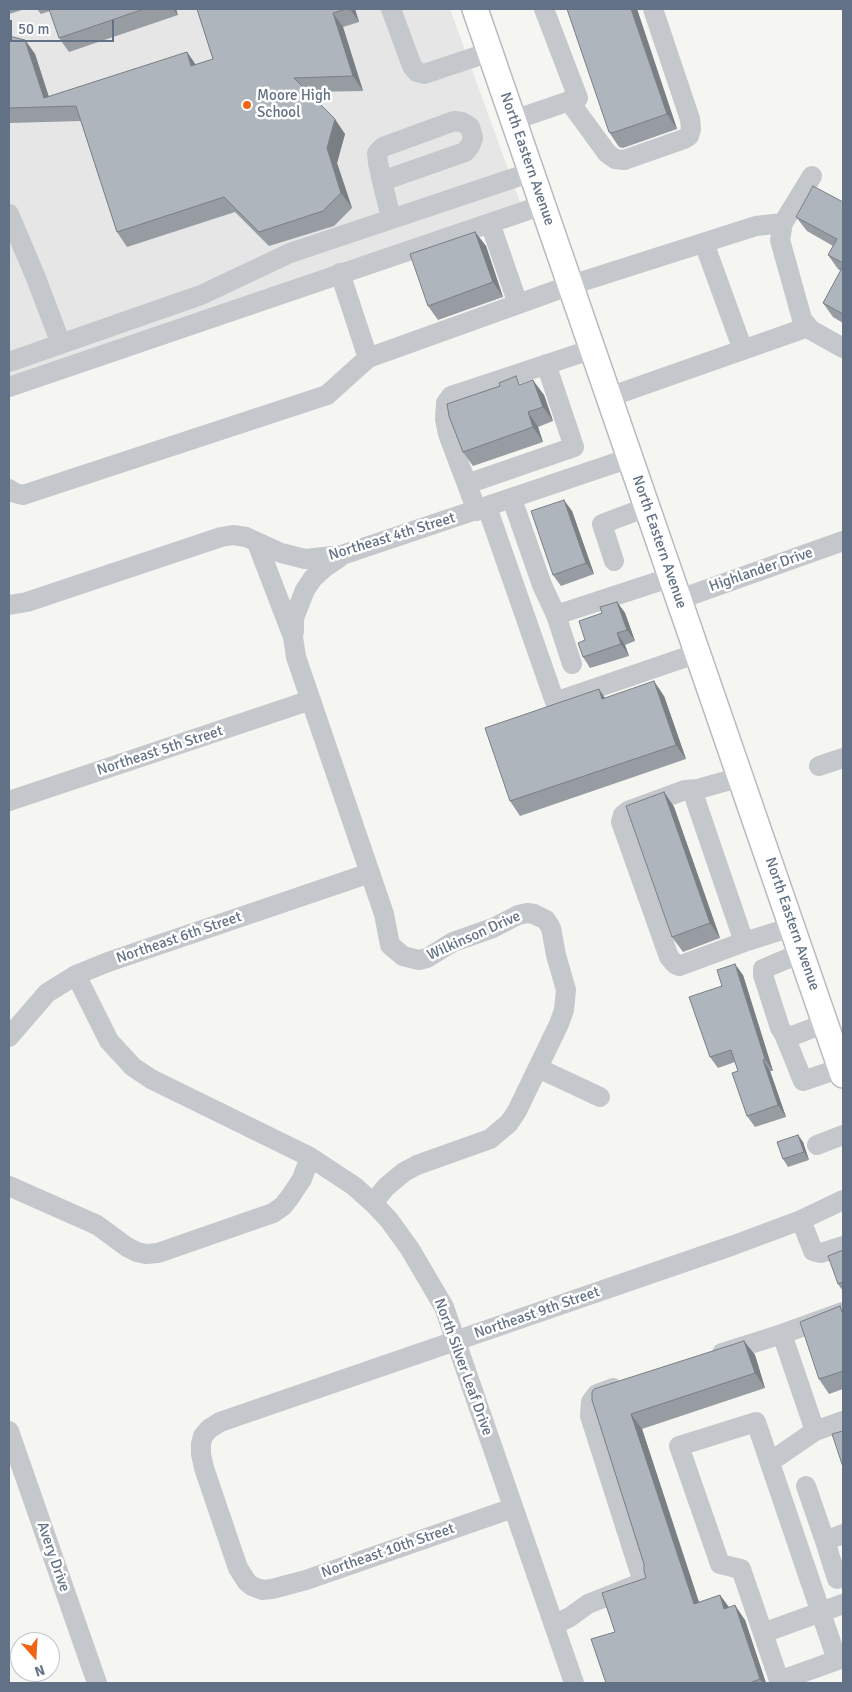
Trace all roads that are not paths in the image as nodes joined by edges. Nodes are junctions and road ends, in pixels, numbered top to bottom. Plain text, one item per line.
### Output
1 (392, 9) edge
2 (475, 9) edge
3 (544, 9) edge
4 (653, 9) edge
5 (490, 52) junction
6 (569, 101) junction
7 (514, 120) junction
8 (532, 172) junction
9 (812, 176) dead end
10 (382, 180) dead end
11 (543, 205) junction
12 (9, 214) edge
13 (391, 218) junction
14 (490, 223) junction
15 (784, 223) junction
16 (704, 243) junction
17 (340, 273) junction
18 (571, 285) junction
19 (518, 304) junction
20 (808, 327) junction
21 (61, 344) junction
22 (843, 348) edge
23 (592, 349) junction
24 (743, 350) junction
25 (368, 358) junction
26 (9, 362) edge
27 (546, 364) junction
28 (9, 387) edge
29 (609, 397) junction
30 (630, 458) junction
31 (467, 484) junction
32 (9, 489) edge
33 (512, 499) junction
34 (647, 507) junction
35 (482, 509) junction
36 (843, 541) edge
37 (257, 543) junction
38 (342, 556) junction
39 (614, 561) dead end
40 (676, 588) junction
41 (9, 605) edge
42 (556, 615) junction
43 (293, 637) junction
44 (698, 654) junction
45 (572, 664) dead end
46 (311, 700) junction
47 (843, 758) edge
48 (819, 766) dead end
49 (741, 777) junction
50 (692, 790) junction
51 (9, 801) edge
52 (370, 874) junction
53 (792, 927) junction
54 (744, 942) junction
55 (801, 953) junction
56 (76, 975) junction
57 (826, 1024) junction
58 (784, 1034) junction
59 (9, 1037) edge
60 (538, 1068) junction
61 (842, 1071) edge
62 (600, 1097) dead end
63 (843, 1136) edge
64 (817, 1145) dead end
65 (310, 1156) junction
66 (9, 1186) edge
67 (843, 1200) edge
68 (373, 1203) junction
69 (801, 1220) junction
70 (843, 1246) edge
71 (843, 1312) edge
72 (782, 1334) junction
73 (456, 1340) junction
74 (701, 1360) edge
75 (635, 1381) edge
76 (843, 1421) edge
77 (9, 1431) edge
78 (815, 1431) junction
79 (770, 1462) junction
80 (806, 1486) dead end
81 (513, 1508) junction
82 (843, 1534) edge
83 (824, 1541) junction
84 (843, 1577) edge
85 (262, 1590) joint
86 (843, 1604) edge
87 (821, 1612) junction
88 (554, 1624) junction
89 (763, 1633) junction
90 (840, 1659) edge
91 (779, 1682) edge
92 (97, 1683) edge
93 (574, 1683) edge

1 - 5 street
2 - 5 main road, North Eastern Avenue
3 - 6 street
4 - 6 street
5 - 7 main road, North Eastern Avenue
6 - 7 street
7 - 8 main road, North Eastern Avenue
8 - 11 main road, North Eastern Avenue
8 - 13 street
9 - 15 street
10 - 13 street
11 - 14 street
11 - 18 main road, North Eastern Avenue
12 - 21 street
13 - 21 street
14 - 17 street
14 - 19 street
15 - 16 street
15 - 20 street
16 - 18 street
16 - 24 street
17 - 25 street
17 - 28 street
18 - 19 street
18 - 23 main road, North Eastern Avenue
19 - 25 street
20 - 22 street
20 - 24 street
21 - 26 street
23 - 27 street
23 - 29 main road, North Eastern Avenue
24 - 29 street
25 - 32 street
27 - 31 street
27 - 31 street
29 - 30 main road, North Eastern Avenue
30 - 33 street, Northeast 4th Street
30 - 34 main road, North Eastern Avenue
31 - 35 street
33 - 35 street, Northeast 4th Street
33 - 42 street
34 - 39 street
34 - 40 main road, North Eastern Avenue
35 - 38 street, Northeast 4th Street
35 - 44 street
36 - 40 street, Highlander Drive
37 - 38 street, Northeast 4th Street
37 - 41 street, Northeast 4th Street
37 - 43 street, Wilkinson Drive
38 - 43 street
40 - 42 street, Highlander Drive
40 - 44 main road, North Eastern Avenue
42 - 45 street
43 - 46 street, Wilkinson Drive
44 - 49 main road, North Eastern Avenue
46 - 51 street, Northeast 5th Street
46 - 52 street, Wilkinson Drive
47 - 48 street
49 - 50 street
49 - 53 main road, North Eastern Avenue
50 - 54 street
50 - 54 street
52 - 56 street, Northeast 6th Street
52 - 60 street, Wilkinson Drive
53 - 54 street
53 - 55 main road, North Eastern Avenue
55 - 57 main road, North Eastern Avenue
55 - 58 street
56 - 59 street, Northeast 6th Street
56 - 65 street, North Silver Leaf Drive
57 - 58 street
57 - 61 main road, North Eastern Avenue
58 - 61 street
60 - 62 street
60 - 68 street, Wilkinson Drive
63 - 64 street
65 - 66 street
65 - 68 street, North Silver Leaf Drive
67 - 69 street, Northeast 9th Street
68 - 73 street, North Silver Leaf Drive
69 - 70 street
69 - 73 street, Northeast 9th Street
71 - 72 street
72 - 74 street
72 - 78 street
73 - 81 street, North Silver Leaf Drive
73 - 85 street, Northeast 9th Street
75 - 88 street
76 - 78 street
77 - 92 street, Avery Drive
78 - 79 street
79 - 87 street
79 - 89 street
80 - 83 street
81 - 85 street, Northeast 10th Street
81 - 88 street, North Silver Leaf Drive
82 - 83 street
83 - 84 street
86 - 87 street
87 - 89 street
87 - 90 street
88 - 93 street, North Silver Leaf Drive
89 - 91 street
90 - 91 street

